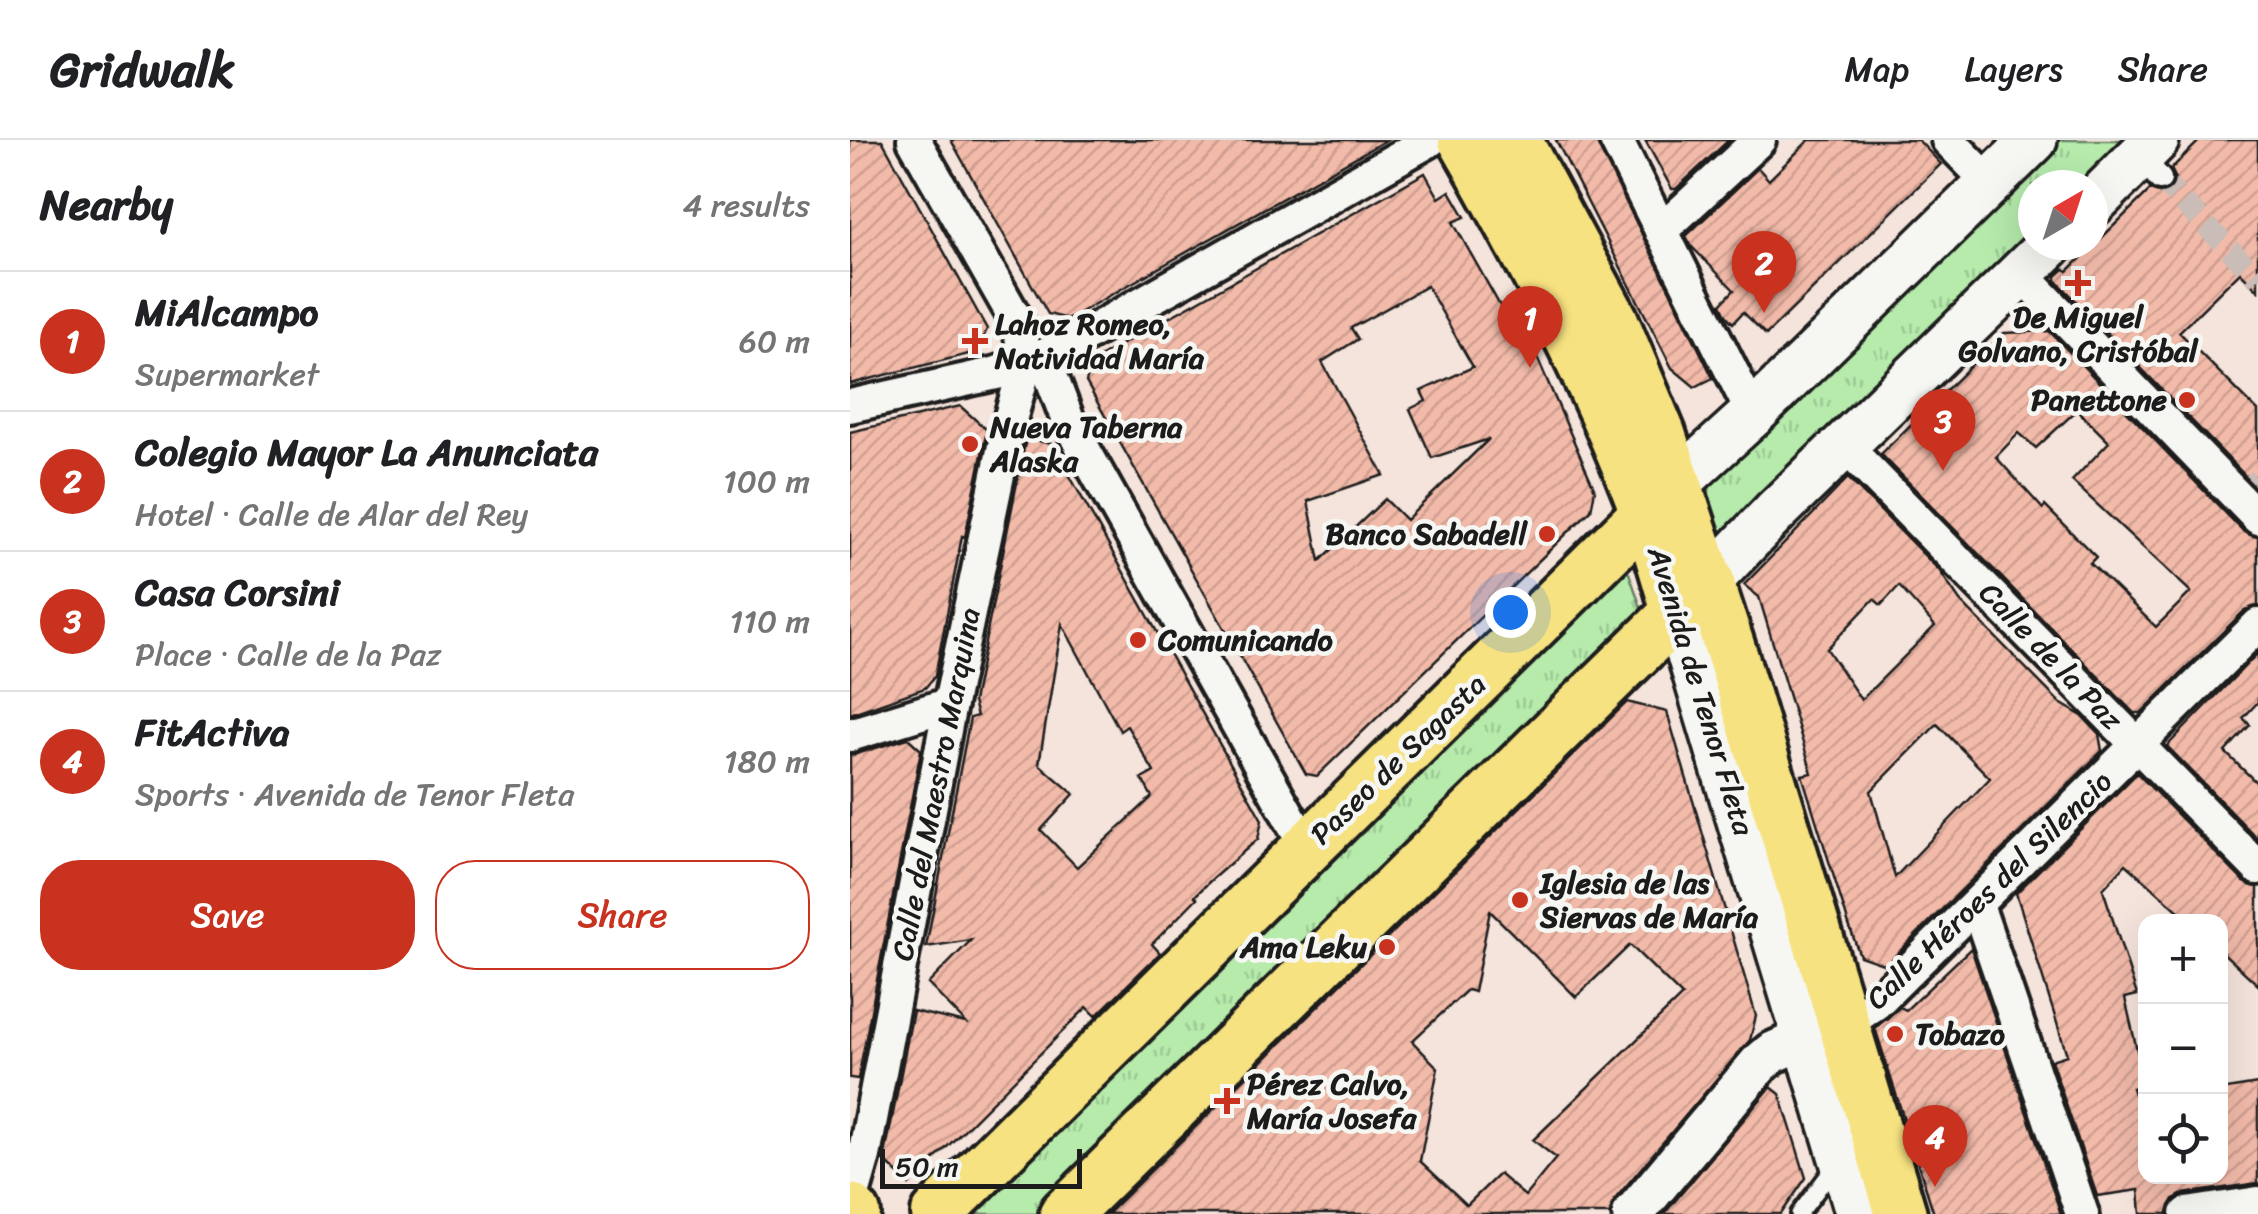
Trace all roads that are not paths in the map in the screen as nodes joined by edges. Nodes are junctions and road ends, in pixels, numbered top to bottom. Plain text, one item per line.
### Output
1 (914, 140) edge
2 (1430, 140) edge
3 (1464, 140) edge
4 (1516, 140) edge
5 (1616, 140) edge
6 (1759, 140) edge
7 (1948, 140) edge
8 (2034, 140) edge
9 (2157, 164) edge
10 (1990, 183) junction
11 (2108, 193) edge
12 (1661, 231) junction
13 (2035, 260) edge
14 (2037, 260) edge
15 (1041, 357) junction
16 (850, 406) edge
17 (1012, 410) junction
18 (1753, 414) junction
19 (1069, 422) junction
20 (1844, 445) junction
21 (1661, 499) junction
22 (2250, 500) edge
23 (1693, 597) junction
24 (2258, 625) edge
25 (950, 704) junction
26 (850, 736) edge
27 (2138, 745) junction
28 (1307, 848) junction
29 (2258, 868) edge
30 (1977, 906) junction
31 (1825, 1031) junction
32 (1841, 1158) junction
33 (2258, 1203) edge
34 (851, 1210) edge
35 (935, 1212) edge
36 (1064, 1214) edge
37 (1632, 1214) edge
38 (1798, 1214) edge
39 (1859, 1214) edge
40 (1901, 1214) edge
41 (2082, 1214) edge
42 (2186, 1214) edge

1 - 15 street
2 - 15 street
3 - 21 main road
4 - 21 main road
5 - 12 street
6 - 12 street
7 - 10 street
8 - 10 main road, Paseo de Sagasta
9 - 11 main road
10 - 18 main road, Paseo de Sagasta
12 - 18 street
13 - 20 main road
14 - 22 street
15 - 16 street
15 - 17 street, Calle del Maestro Marquina
15 - 19 street
17 - 19 street
17 - 25 street, Calle del Maestro Marquina
18 - 21 main road, Paseo de Sagasta
19 - 28 street
20 - 23 main road
20 - 27 street, Calle de la Paz
21 - 23 main road, Avenida de Tenor Fleta
21 - 28 main road, Paseo de Sagasta
23 - 31 main road, Avenida de Tenor Fleta
23 - 36 main road
24 - 27 street, Calle Héroes del Silencio
25 - 26 street
25 - 34 street, Calle del Maestro Marquina
27 - 29 street, Calle de la Paz
27 - 30 street, Calle Héroes del Silencio
28 - 35 main road, Paseo de Sagasta
30 - 31 street, Calle Héroes del Silencio
30 - 41 street
31 - 32 main road, Avenida de Tenor Fleta
31 - 37 street
31 - 40 main road, Avenida de Tenor Fleta
32 - 38 lane
32 - 39 main road, Avenida de Tenor Fleta
33 - 42 street

